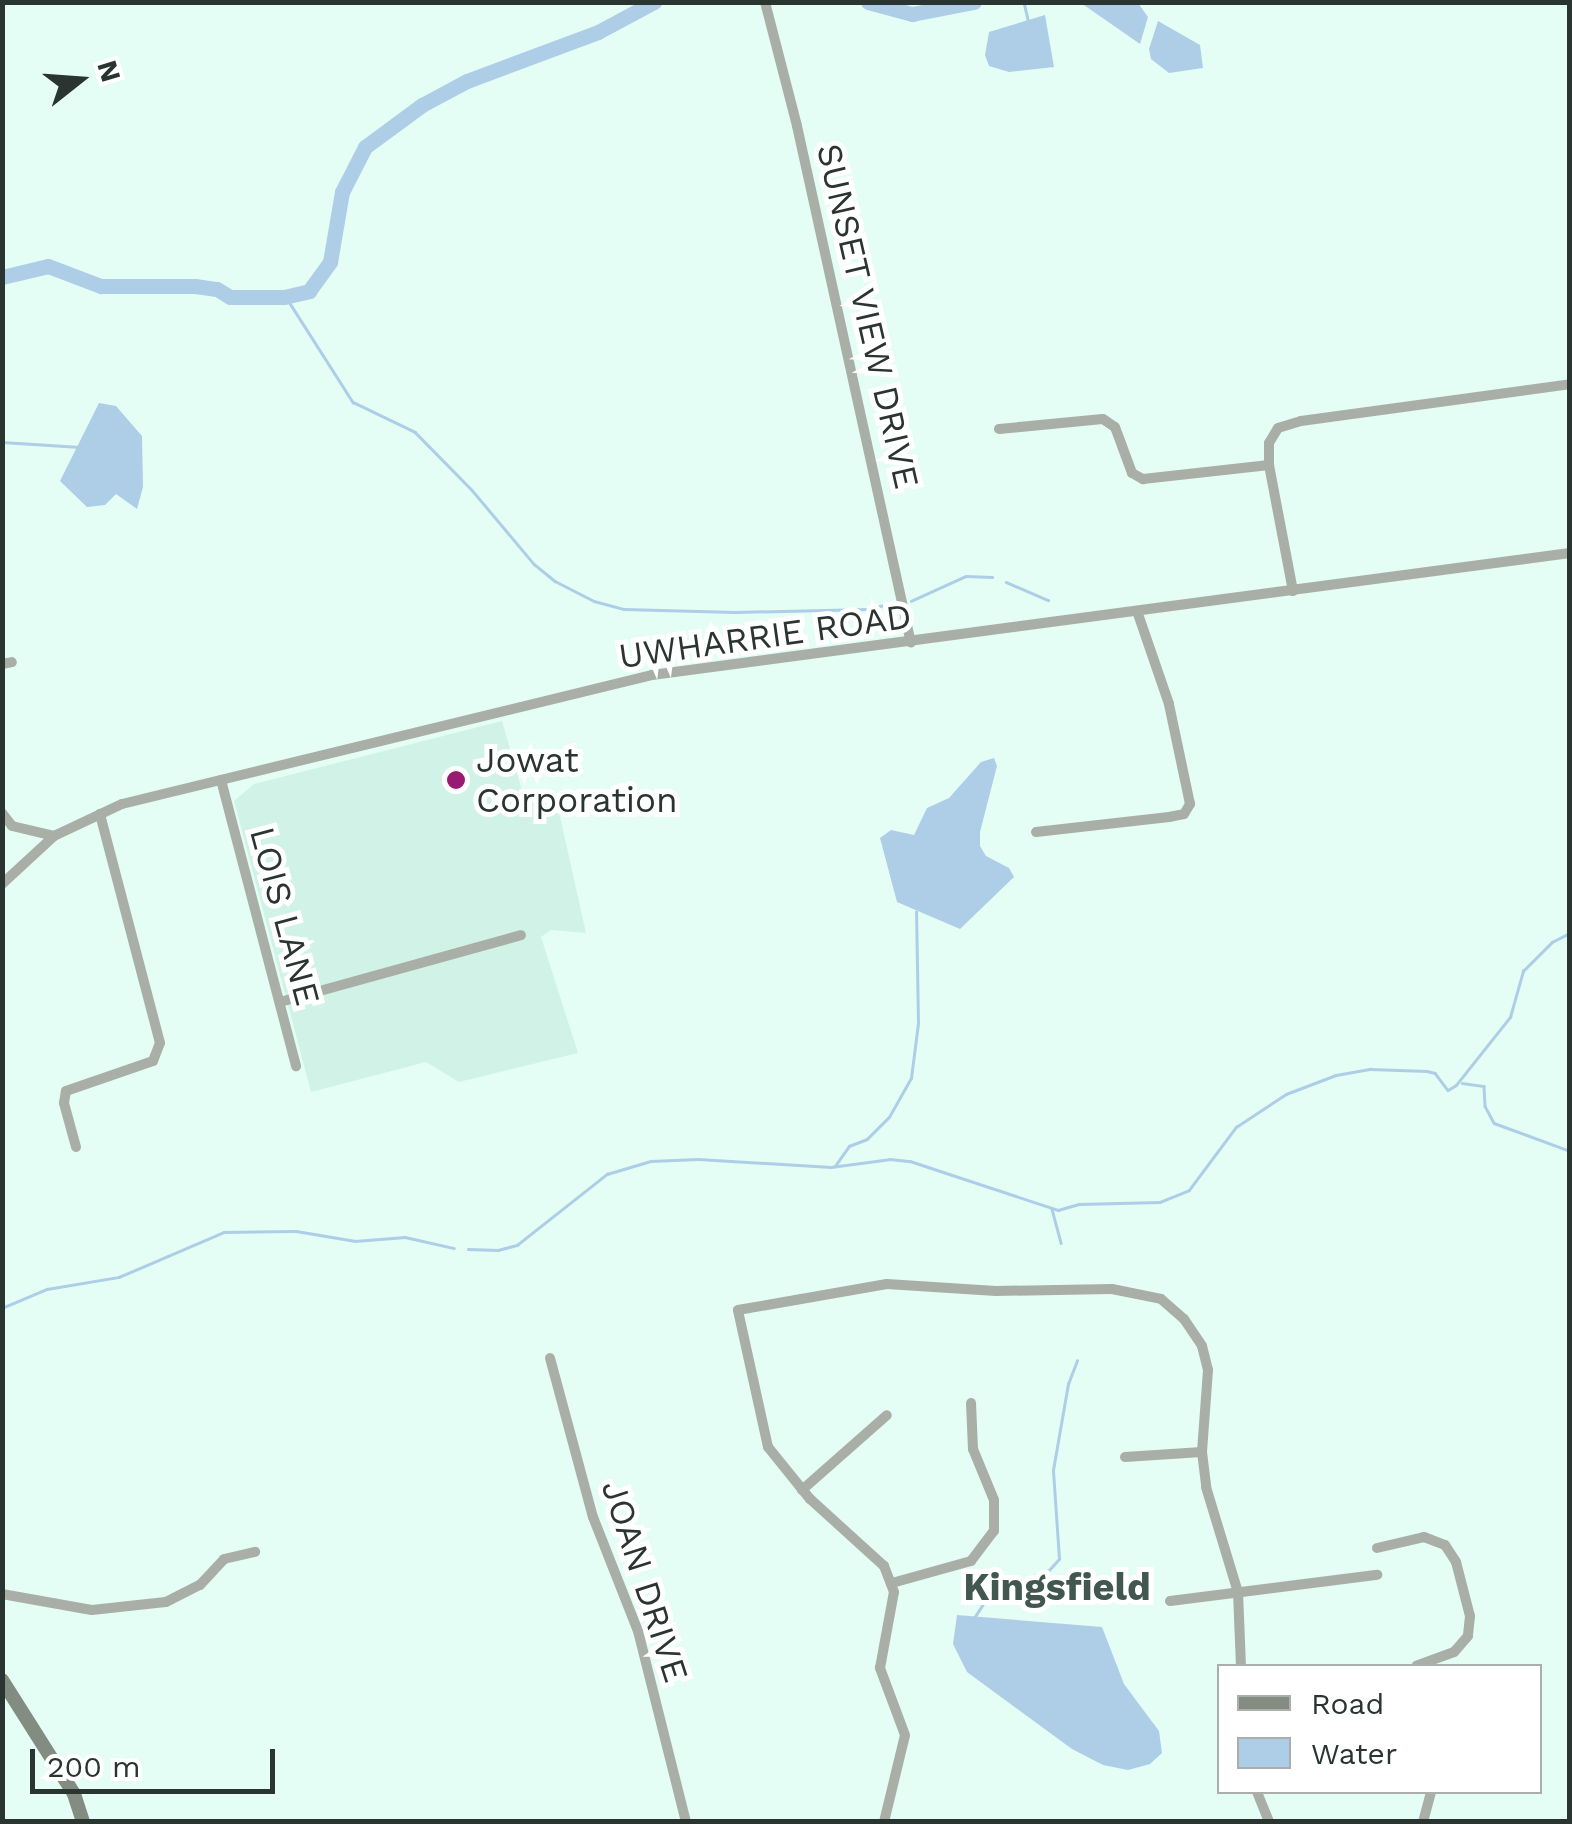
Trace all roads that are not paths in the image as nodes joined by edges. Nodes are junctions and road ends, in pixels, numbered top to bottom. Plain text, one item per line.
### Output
1 (764, 2) edge
2 (1570, 384) edge
3 (998, 428) dead end
4 (1270, 465) junction
5 (1570, 553) edge
6 (1293, 591) junction
7 (1138, 614) junction
8 (911, 644) junction
9 (221, 780) junction
10 (2, 814) edge
11 (100, 814) junction
12 (1036, 832) dead end
13 (54, 836) junction
14 (2, 884) edge
15 (522, 935) dead end
16 (280, 1002) junction
17 (296, 1066) dead end
18 (76, 1148) dead end
19 (550, 1358) dead end
20 (971, 1403) dead end
21 (887, 1415) dead end
22 (1202, 1452) junction
23 (1125, 1457) dead end
24 (802, 1490) junction
25 (1377, 1548) dead end
26 (255, 1552) dead end
27 (1377, 1574) dead end
28 (892, 1583) junction
29 (1238, 1592) junction
30 (2, 1594) edge
31 (1170, 1601) dead end
32 (1242, 1664) edge
33 (1421, 1664) edge
34 (2, 1680) edge
35 (1258, 1794) edge
36 (1430, 1794) edge
37 (84, 1822) edge
38 (686, 1822) edge
39 (884, 1822) edge
40 (1269, 1822) edge
41 (1423, 1822) edge

1 - 8 street, SUNSET VIEW DRIVE
2 - 4 street
3 - 4 street
4 - 6 street
5 - 6 street, UWHARRIE ROAD
6 - 7 street, UWHARRIE ROAD
7 - 8 street, UWHARRIE ROAD
7 - 12 street
8 - 9 street, UWHARRIE ROAD
9 - 11 street, UWHARRIE ROAD
9 - 16 street, LOIS LANE
10 - 13 street
11 - 13 street, UWHARRIE ROAD
11 - 18 street
13 - 14 street, UWHARRIE ROAD
15 - 16 street
16 - 17 street, LOIS LANE
19 - 38 street, JOAN DRIVE
20 - 28 street
21 - 24 street
22 - 23 street
22 - 24 street
22 - 29 street
24 - 28 street
25 - 33 street
26 - 30 street
27 - 29 street
28 - 39 street
29 - 31 street
29 - 32 street
34 - 37 street
35 - 40 street
36 - 41 street

